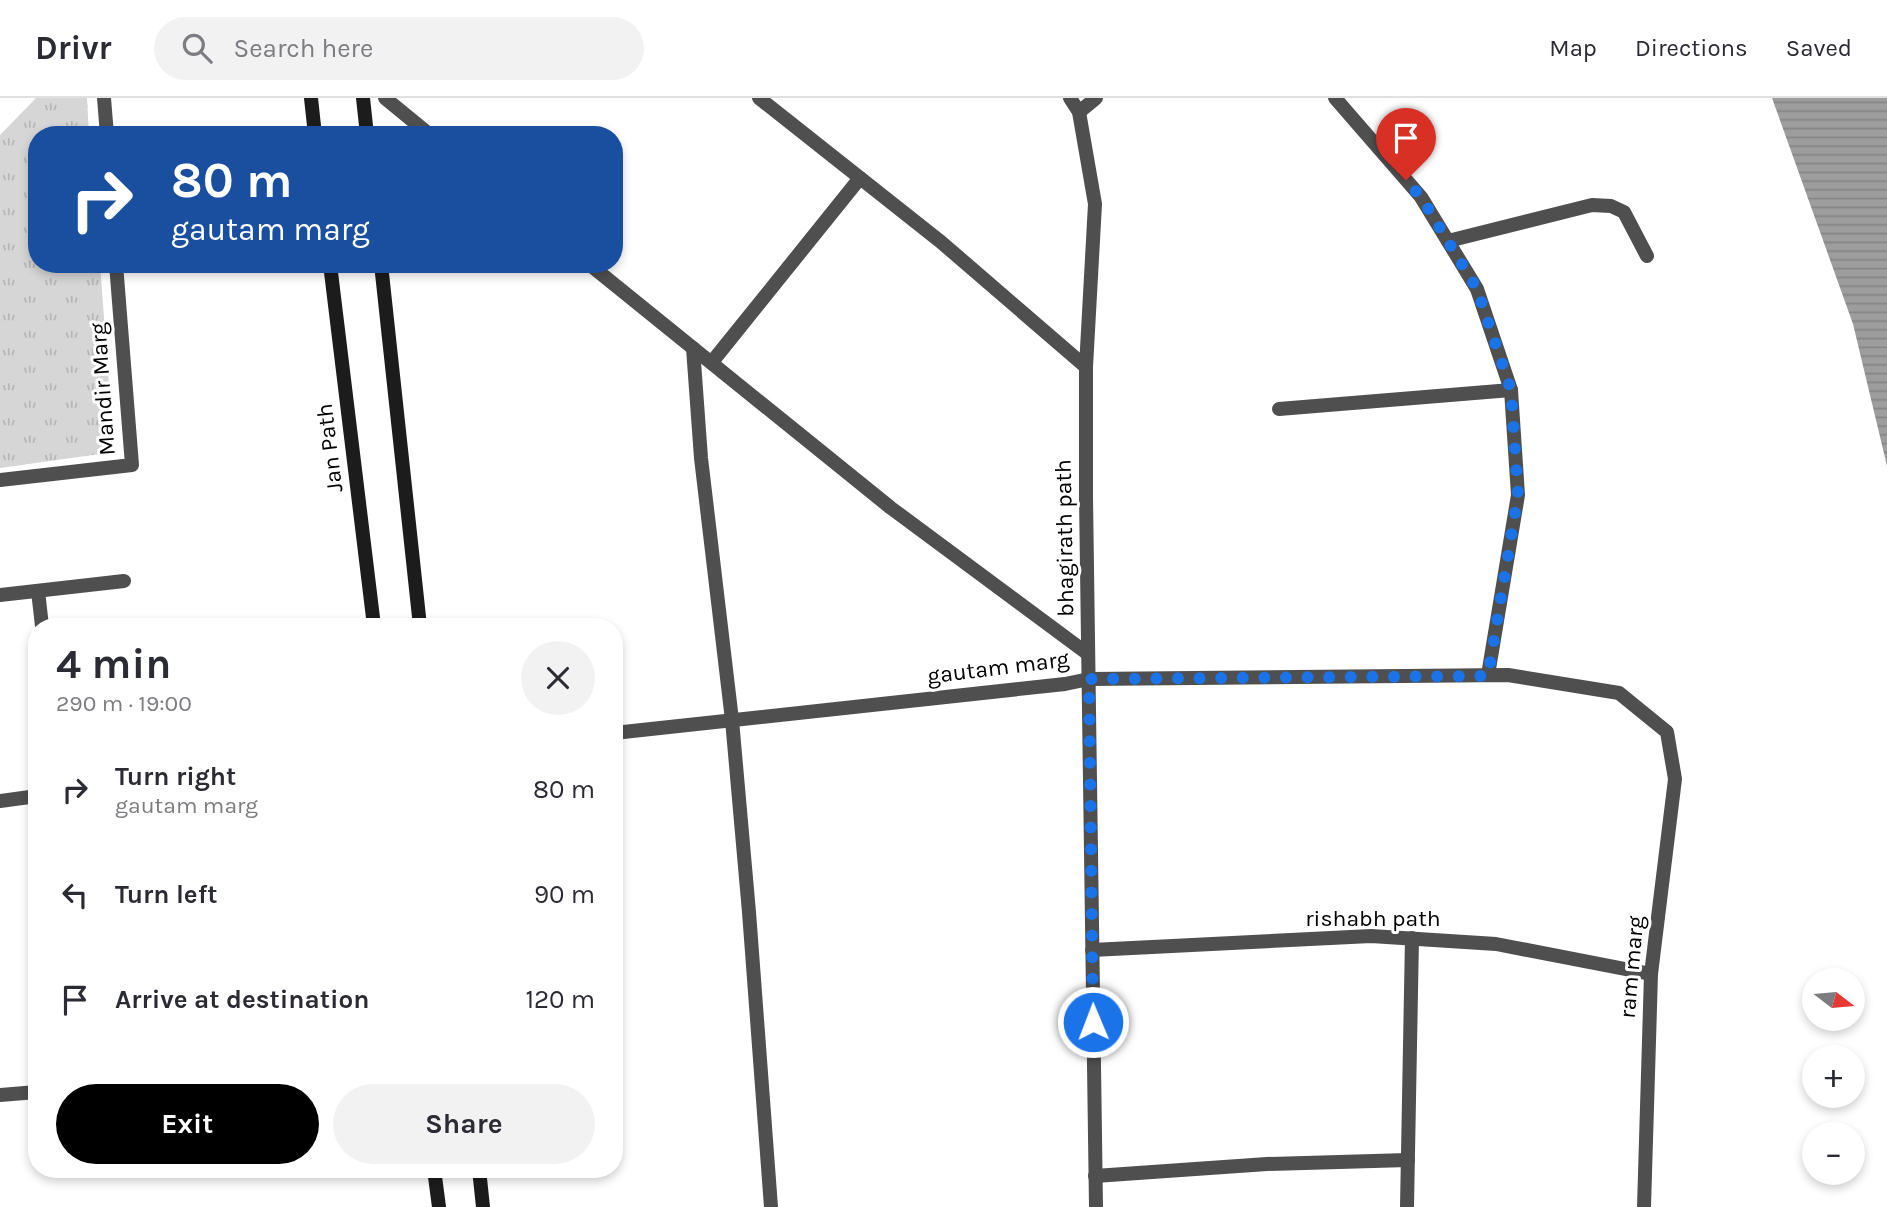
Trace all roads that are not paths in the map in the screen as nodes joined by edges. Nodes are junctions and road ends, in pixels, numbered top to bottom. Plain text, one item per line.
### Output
1 (104, 98) edge
2 (311, 98) edge
3 (363, 98) edge
4 (385, 98) edge
5 (759, 98) edge
6 (1070, 98) edge
7 (1096, 98) edge
8 (1335, 98) edge
9 (1079, 112) junction
10 (106, 126) edge
11 (314, 126) edge
12 (366, 126) edge
13 (419, 126) edge
14 (860, 178) junction
15 (1448, 241) junction
16 (1647, 256) dead end
17 (118, 273) edge
18 (332, 273) edge
19 (382, 273) edge
20 (600, 273) edge
21 (693, 348) junction
22 (712, 362) junction
23 (1086, 367) junction
24 (1511, 390) junction
25 (1279, 409) dead end
26 (0, 480) edge
27 (124, 581) dead end
28 (38, 591) junction
29 (0, 595) edge
30 (41, 618) edge
31 (372, 618) edge
32 (418, 618) edge
33 (1088, 654) junction
34 (1488, 676) junction
35 (1089, 679) junction
36 (732, 720) junction
37 (623, 732) edge
38 (1667, 732) joint
39 (28, 797) edge
40 (0, 801) edge
41 (1412, 938) junction
42 (1092, 950) junction
43 (1651, 974) junction
44 (28, 1093) edge
45 (0, 1095) edge
46 (1408, 1160) junction
47 (1095, 1176) junction
48 (435, 1178) edge
49 (480, 1178) edge
50 (439, 1207) edge
51 (483, 1207) edge
52 (771, 1207) edge
53 (1096, 1207) edge
54 (1407, 1207) edge
55 (1644, 1207) edge

1 - 10 street
2 - 11 street
3 - 12 street
4 - 13 street
5 - 14 street
6 - 9 street
7 - 9 street
8 - 15 street
9 - 23 street, bhagirath path
14 - 22 street
14 - 23 street
15 - 16 street
15 - 24 street
17 - 26 street, Mandir Marg
18 - 31 street, Jan Path
19 - 32 street
20 - 21 street
21 - 22 street
21 - 36 street
22 - 33 street
23 - 33 street, bhagirath path
24 - 25 street
24 - 34 street
27 - 28 street
28 - 29 street
28 - 30 street
33 - 35 street, bhagirath path
34 - 35 street, gautam marg
34 - 38 street, gautam marg
35 - 36 street, gautam marg
35 - 42 street, bhagirath path
36 - 37 street, gautam marg
36 - 52 street
38 - 43 street, ram marg
39 - 40 street
41 - 42 street, rishabh path
41 - 43 street, rishabh path
41 - 46 street
42 - 47 street, bhagirath path
43 - 55 street, ram marg
44 - 45 street
46 - 47 street
46 - 54 street
47 - 53 street, bhagirath path
48 - 50 street
49 - 51 street

